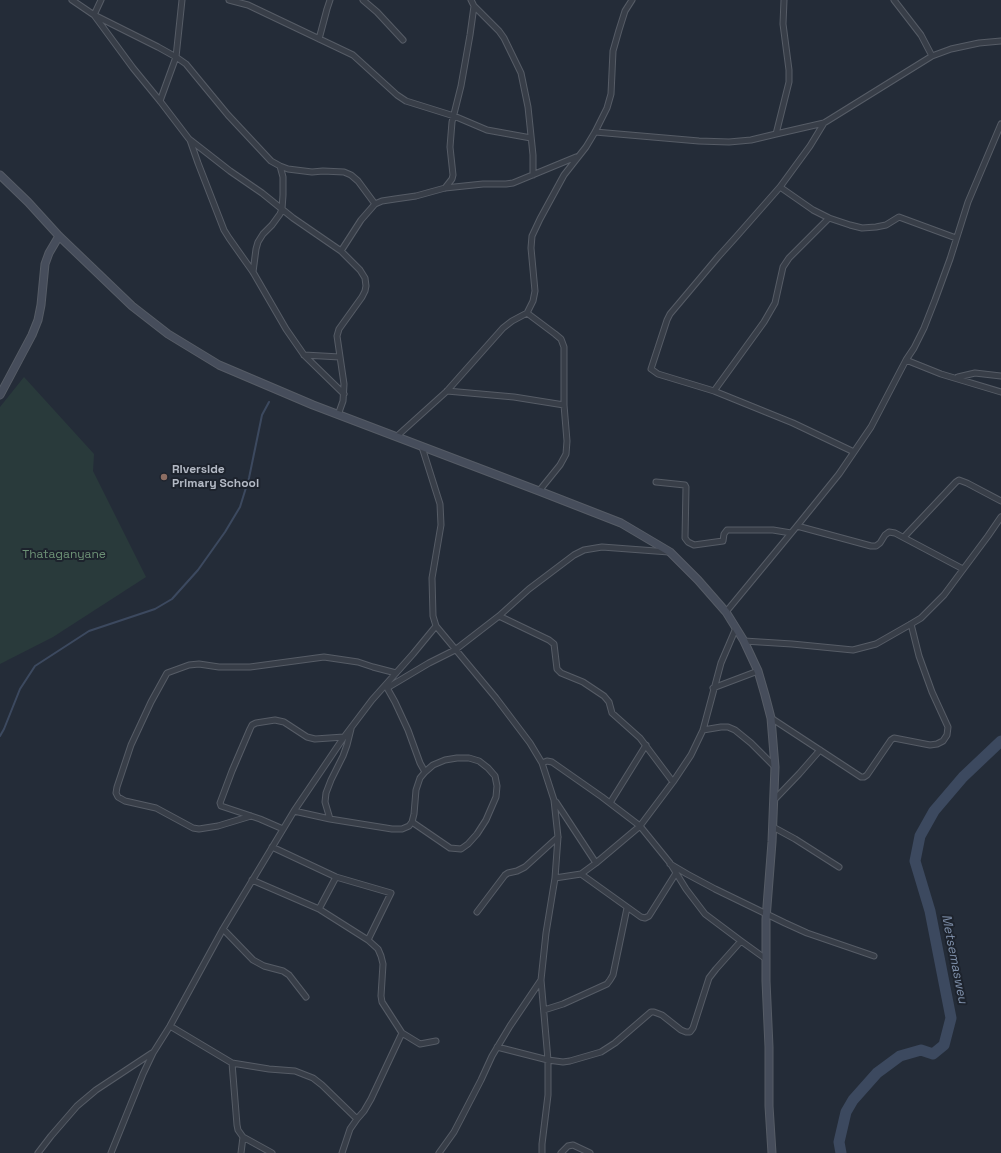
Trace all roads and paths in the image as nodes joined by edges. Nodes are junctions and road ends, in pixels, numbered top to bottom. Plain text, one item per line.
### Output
1 (72, 0) edge
2 (101, 0) edge
3 (182, 0) edge
4 (229, 0) edge
5 (330, 0) edge
6 (363, 0) edge
7 (471, 0) edge
8 (632, 0) edge
9 (784, 0) edge
10 (894, 0) edge
11 (248, 2) edge
12 (474, 6) junction
13 (94, 15) junction
14 (318, 39) junction
15 (403, 40) dead end
16 (1001, 41) edge
17 (932, 56) junction
18 (176, 57) junction
19 (160, 101) junction
20 (454, 116) junction
21 (824, 123) junction
22 (1001, 124) edge
23 (595, 132) junction
24 (776, 134) junction
25 (531, 138) junction
26 (189, 139) junction
27 (578, 156) junction
28 (280, 166) junction
29 (0, 175) edge
30 (533, 175) junction
31 (780, 187) junction
32 (445, 188) junction
33 (375, 204) junction
34 (282, 209) junction
35 (830, 218) junction
36 (59, 236) junction
37 (956, 238) junction
38 (341, 251) junction
39 (253, 272) junction
40 (527, 313) junction
41 (304, 355) junction
42 (340, 357) junction
43 (906, 360) junction
44 (1001, 376) edge
45 (957, 378) junction
46 (447, 391) junction
47 (714, 391) junction
48 (1001, 392) edge
49 (344, 394) junction
50 (0, 395) edge
51 (564, 405) junction
52 (338, 415) junction
53 (396, 437) junction
54 (422, 447) junction
55 (854, 452) junction
56 (656, 482) dead end
57 (539, 491) junction
58 (1001, 501) edge
59 (1001, 517) edge
60 (797, 526) junction
61 (791, 533) junction
62 (904, 537) junction
63 (670, 552) junction
64 (963, 569) junction
65 (726, 612) junction
66 (499, 616) junction
67 (911, 624) junction
68 (436, 626) junction
69 (736, 628) junction
70 (744, 641) junction
71 (455, 650) junction
72 (758, 671) junction
73 (396, 673) junction
74 (386, 686) junction
75 (714, 688) junction
76 (771, 718) junction
77 (351, 728) junction
78 (703, 730) junction
79 (344, 737) junction
80 (646, 746) junction
81 (820, 750) junction
82 (542, 763) junction
83 (775, 767) junction
84 (425, 772) junction
85 (673, 782) junction
86 (554, 800) junction
87 (774, 800) junction
88 (610, 803) junction
89 (294, 810) junction
90 (251, 816) junction
91 (330, 819) junction
92 (412, 822) junction
93 (640, 826) junction
94 (773, 827) junction
95 (283, 829) junction
96 (558, 837) junction
97 (272, 847) junction
98 (596, 863) junction
99 (670, 863) junction
100 (839, 867) dead end
101 (581, 874) junction
102 (676, 874) junction
103 (336, 877) junction
104 (555, 878) junction
105 (252, 880) junction
106 (627, 908) junction
107 (319, 909) junction
108 (476, 912) dead end
109 (767, 914) junction
110 (223, 929) junction
111 (368, 940) junction
112 (741, 941) junction
113 (874, 956) dead end
114 (766, 959) junction
115 (540, 980) junction
116 (306, 997) dead end
117 (544, 1010) junction
118 (170, 1026) junction
119 (402, 1033) junction
120 (436, 1041) dead end
121 (497, 1047) junction
122 (152, 1053) junction
123 (548, 1060) junction
124 (232, 1063) junction
125 (357, 1119) junction
126 (243, 1137) junction
127 (38, 1153) edge
128 (111, 1153) edge
129 (241, 1153) edge
130 (272, 1153) edge
131 (342, 1153) edge
132 (439, 1153) edge
133 (542, 1153) edge
134 (561, 1153) edge
135 (590, 1153) edge
136 (772, 1153) edge

1 - 13 street
2 - 13 street
3 - 18 street
4 - 11 street
5 - 14 street
6 - 15 street
7 - 12 street
8 - 23 street
9 - 24 street
10 - 17 street
11 - 14 street
12 - 20 street
12 - 25 street
13 - 18 street
13 - 19 street
14 - 20 street
16 - 17 street
17 - 21 street
18 - 19 street
18 - 28 street
19 - 26 street
20 - 25 street
20 - 32 street
21 - 24 street
21 - 31 street
22 - 37 street
23 - 24 street
23 - 27 street
25 - 30 street
26 - 34 street
26 - 39 street
27 - 30 street
27 - 40 street
28 - 33 street
28 - 34 street
29 - 36 street
30 - 32 street
31 - 35 street
31 - 47 street
32 - 33 street
33 - 38 street
34 - 38 street
34 - 39 street
35 - 37 street
35 - 47 street
36 - 50 street
36 - 52 street
37 - 43 street
38 - 42 street
39 - 41 street
40 - 46 street
40 - 51 street
41 - 42 street
41 - 49 street
42 - 49 street
43 - 45 street
43 - 55 street
44 - 45 street
45 - 48 street
46 - 51 street
46 - 53 street
47 - 55 street
49 - 52 street
51 - 57 street
52 - 53 street
53 - 54 street
54 - 57 street
54 - 68 street
55 - 60 street
56 - 61 street
57 - 63 street
58 - 62 street
59 - 64 street
60 - 61 street
60 - 62 street
61 - 65 street
62 - 64 street
63 - 65 street
63 - 66 street
64 - 67 street
65 - 69 street
66 - 71 street
66 - 80 street
67 - 70 street
67 - 81 street
68 - 71 street
68 - 73 street
69 - 70 street
69 - 75 street
70 - 72 street
71 - 74 street
71 - 82 street
72 - 75 street
72 - 76 street
73 - 74 street
73 - 90 street
74 - 77 street
74 - 84 street
75 - 78 street
76 - 81 street
76 - 83 street
77 - 79 street
77 - 91 street
78 - 83 street
78 - 85 street
79 - 89 street
79 - 90 street
80 - 85 street
80 - 88 street
81 - 87 street
82 - 86 street
82 - 88 street
83 - 87 street
84 - 92 street
84 - 92 street
85 - 93 street
86 - 96 street
86 - 98 street
87 - 94 street
88 - 93 street
89 - 91 street
89 - 95 street
90 - 95 street
91 - 92 street
93 - 98 street
93 - 99 street
94 - 100 street
94 - 109 street
95 - 97 street
96 - 104 street
96 - 108 street
97 - 103 street
97 - 105 street
98 - 101 street
99 - 102 street
99 - 109 street
101 - 104 street
101 - 106 street
102 - 106 street
102 - 112 street
103 - 107 street
103 - 111 street
104 - 115 street
105 - 107 street
105 - 110 street
106 - 117 street
107 - 111 street
109 - 113 street
109 - 114 street
110 - 116 street
110 - 118 street
111 - 119 street
112 - 114 street
112 - 123 street
114 - 136 street
115 - 117 street
115 - 121 street
117 - 123 street
118 - 122 street
118 - 124 street
119 - 120 street
119 - 125 street
121 - 123 street
121 - 132 street
122 - 127 street
122 - 128 street
123 - 133 street
124 - 125 street
124 - 126 street
125 - 131 street
126 - 129 street
126 - 130 street
134 - 135 street

